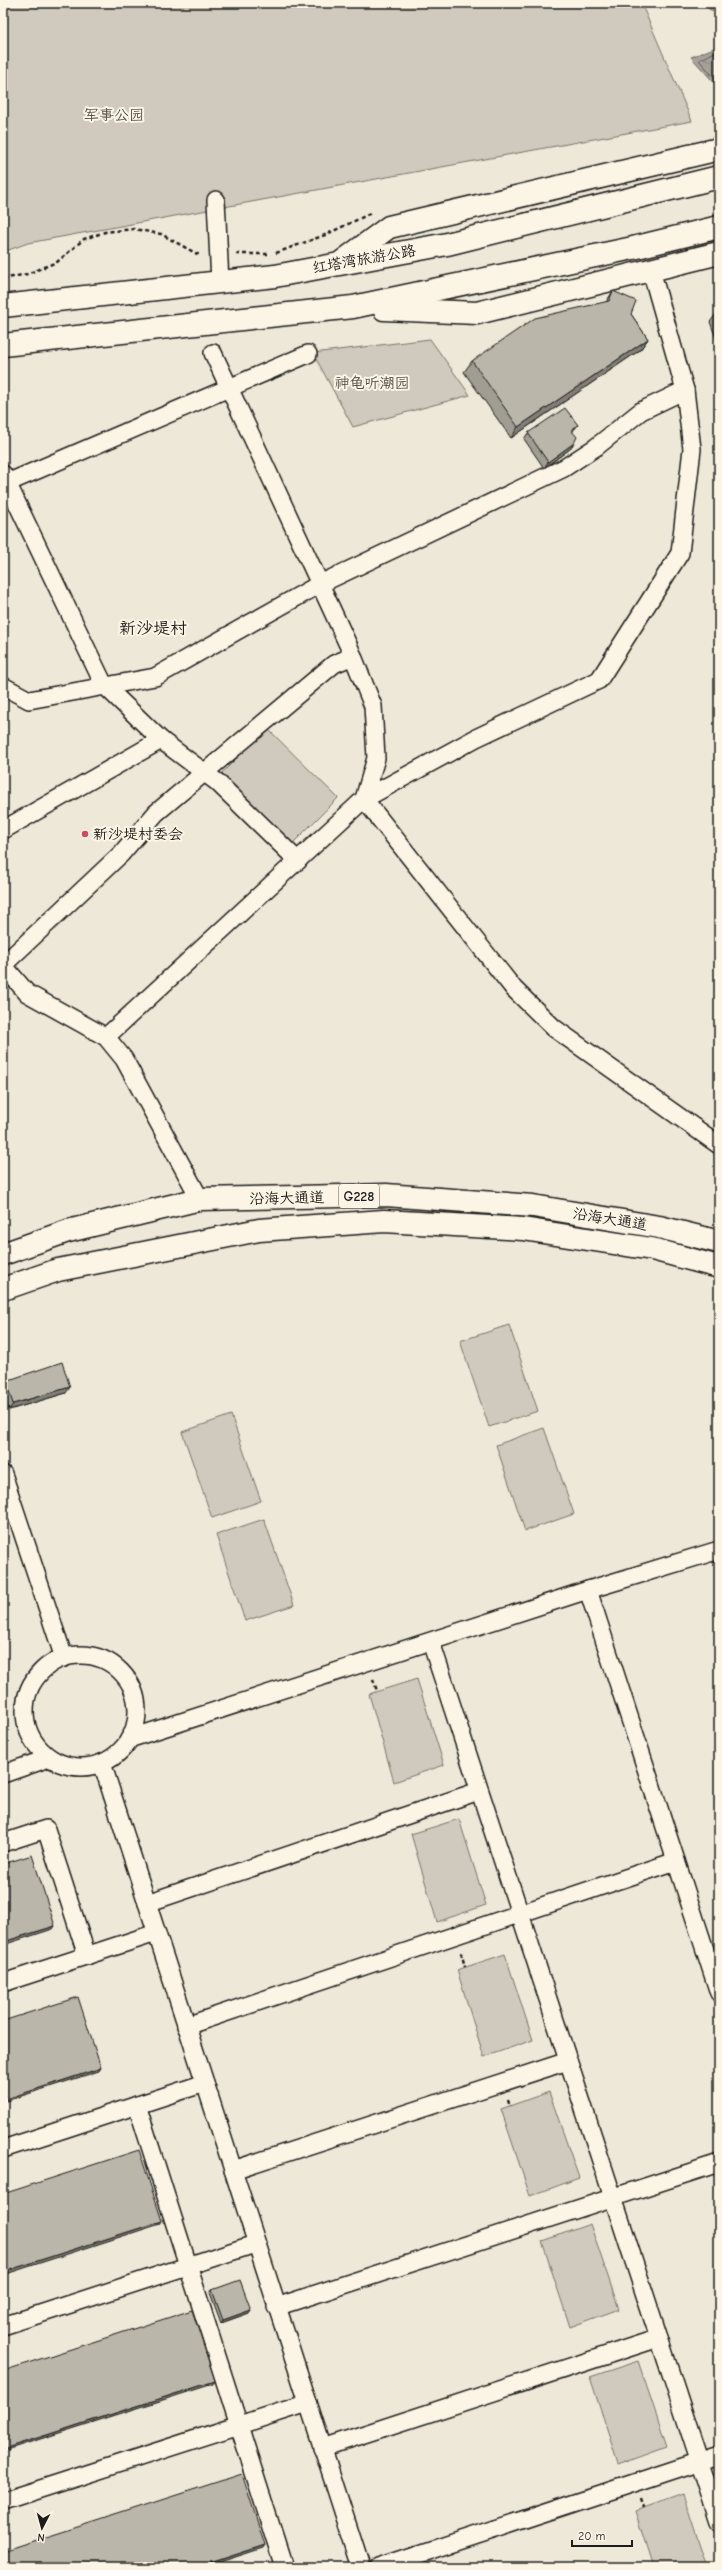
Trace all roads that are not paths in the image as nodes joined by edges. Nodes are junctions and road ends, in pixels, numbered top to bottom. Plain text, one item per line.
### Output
1 (719, 150) edge
2 (719, 177) edge
3 (216, 200) dead end
4 (719, 227) edge
5 (719, 253) edge
6 (339, 264) junction
7 (651, 270) junction
8 (220, 282) junction
9 (3, 306) edge
10 (353, 307) junction
11 (3, 345) edge
12 (213, 353) dead end
13 (308, 354) dead end
14 (229, 388) junction
15 (685, 390) junction
16 (5, 479) edge
17 (320, 584) junction
18 (353, 656) junction
19 (104, 685) junction
20 (3, 686) edge
21 (161, 740) junction
22 (204, 773) junction
23 (364, 799) junction
24 (3, 830) edge
25 (298, 861) junction
26 (3, 965) edge
27 (106, 1037) junction
28 (719, 1145) edge
29 (320, 1197) junction
30 (200, 1199) junction
31 (322, 1225) junction
32 (719, 1242) edge
33 (3, 1254) edge
34 (719, 1267) edge
35 (3, 1289) edge
36 (3, 1474) edge
37 (719, 1550) edge
38 (588, 1590) junction
39 (430, 1642) junction
40 (64, 1658) junction
41 (129, 1740) junction
42 (50, 1758) junction
43 (102, 1763) junction
44 (3, 1774) edge
45 (479, 1791) junction
46 (3, 1843) edge
47 (676, 1861) junction
48 (147, 1903) junction
49 (520, 1913) junction
50 (156, 1933) junction
51 (87, 1956) junction
52 (3, 1983) edge
53 (719, 1993) edge
54 (186, 2026) junction
55 (568, 2061) junction
56 (205, 2083) junction
57 (136, 2105) junction
58 (3, 2149) edge
59 (719, 2163) edge
60 (233, 2170) junction
61 (613, 2197) junction
62 (256, 2244) junction
63 (188, 2266) junction
64 (276, 2306) junction
65 (3, 2326) edge
66 (659, 2338) junction
67 (308, 2403) junction
68 (239, 2425) junction
69 (322, 2448) junction
70 (719, 2455) edge
71 (699, 2461) junction
72 (3, 2501) edge
73 (719, 2521) edge
74 (284, 2567) edge
75 (361, 2567) edge
76 (379, 2567) edge

1 - 6 main road
2 - 6 main road, 红塔湾旅游公路
3 - 8 street
4 - 10 main road
5 - 7 main road
6 - 8 main road, 红塔湾旅游公路
7 - 10 main road
7 - 15 street
8 - 9 main road, 红塔湾旅游公路
10 - 11 main road
12 - 14 street
13 - 14 street
14 - 16 street
14 - 17 street
15 - 17 street
15 - 23 street
16 - 19 street
17 - 18 street
17 - 19 street
18 - 22 street
18 - 23 street
19 - 20 street
19 - 21 street
21 - 22 street
21 - 24 street
22 - 25 street
22 - 26 street
23 - 25 street
23 - 28 street
25 - 27 street
26 - 27 street
27 - 30 street
29 - 30 main road, 沿海大通道 / G228
29 - 31 main road
29 - 32 main road, 沿海大通道 / G228
30 - 33 main road, 沿海大通道 / G228
31 - 34 main road, 沿海大通道 / G228
31 - 35 main road, 沿海大通道 / G228
36 - 40 street
37 - 38 street
38 - 39 street
38 - 47 street
39 - 41 street
39 - 45 street
40 - 41 street
40 - 42 street
41 - 43 street
42 - 43 street
42 - 44 street
43 - 48 street
45 - 48 street
45 - 49 street
46 - 51 street
47 - 49 street
47 - 53 street
48 - 50 street
49 - 54 street
49 - 55 street
50 - 51 street
50 - 54 street
51 - 52 street
54 - 56 street
55 - 60 street
55 - 61 street
56 - 57 street
56 - 60 street
57 - 58 street
57 - 63 street
59 - 61 street
60 - 62 street
61 - 64 street
61 - 66 street
62 - 63 street
62 - 64 street
63 - 65 street
63 - 68 street
64 - 67 street
66 - 69 street
66 - 71 street
67 - 68 street
67 - 69 street
68 - 72 street
68 - 74 street
69 - 75 street
70 - 71 street
71 - 73 street
71 - 76 street

